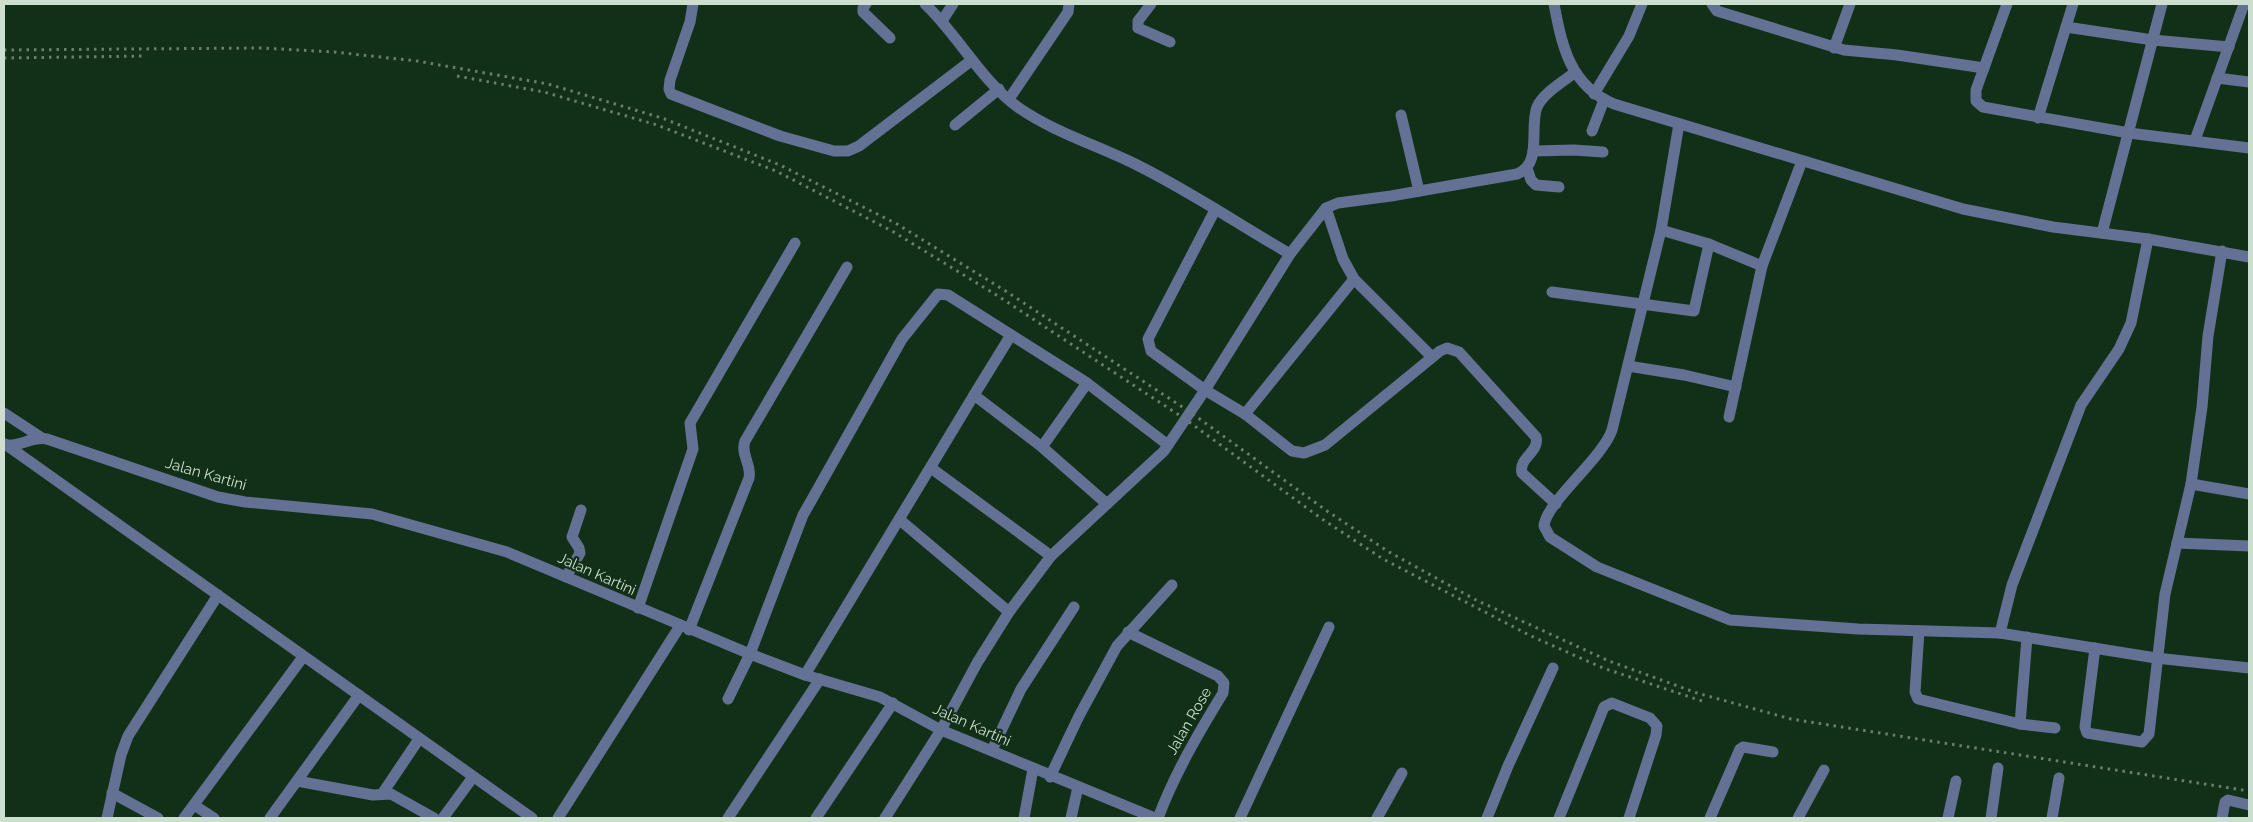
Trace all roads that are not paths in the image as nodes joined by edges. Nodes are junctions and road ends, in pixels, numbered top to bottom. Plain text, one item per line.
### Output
1 (693, 4) edge
2 (866, 4) edge
3 (925, 4) edge
4 (953, 4) edge
5 (1069, 4) edge
6 (1151, 4) edge
7 (1554, 4) edge
8 (1642, 4) edge
9 (1712, 4) edge
10 (1850, 4) edge
11 (2007, 4) edge
12 (2073, 4) edge
13 (2162, 4) edge
14 (2244, 4) edge
15 (942, 21) junction
16 (2066, 26) junction
17 (890, 38) dead end
18 (2153, 40) junction
19 (1170, 42) dead end
20 (2228, 47) junction
21 (1834, 48) junction
22 (972, 60) junction
23 (1984, 68) junction
24 (1574, 73) junction
25 (2217, 78) junction
26 (2249, 82) edge
27 (999, 89) junction
28 (1599, 97) junction
29 (1009, 99) junction
30 (1401, 115) dead end
31 (2038, 118) junction
32 (1679, 124) junction
33 (955, 125) dead end
34 (1592, 131) dead end
35 (2129, 133) junction
36 (2195, 140) junction
37 (2249, 148) edge
38 (1533, 151) junction
39 (1603, 152) dead end
40 (1802, 160) junction
41 (1527, 168) junction
42 (1559, 187) dead end
43 (1419, 191) junction
44 (1326, 208) junction
45 (1215, 210) junction
46 (1661, 230) junction
47 (2102, 233) junction
48 (2148, 239) junction
49 (795, 243) dead end
50 (1709, 244) junction
51 (2222, 251) junction
52 (1290, 254) junction
53 (2249, 257) edge
54 (1762, 266) junction
55 (847, 267) dead end
56 (1354, 279) junction
57 (1552, 292) dead end
58 (1642, 305) junction
59 (1011, 335) junction
60 (1432, 357) junction
61 (1628, 366) junction
62 (1087, 383) junction
63 (1736, 387) junction
64 (1205, 390) junction
65 (974, 395) junction
66 (4, 413) edge
67 (1245, 414) junction
68 (1729, 417) dead end
69 (42, 438) junction
70 (5, 444) edge
71 (1168, 445) junction
72 (1042, 447) junction
73 (931, 468) junction
74 (2191, 484) junction
75 (2249, 494) edge
76 (1107, 504) junction
77 (1556, 504) junction
78 (581, 510) dead end
79 (900, 520) junction
80 (2177, 543) junction
81 (2249, 546) edge
82 (1052, 556) junction
83 (566, 577) junction
84 (1172, 585) dead end
85 (218, 596) junction
86 (1074, 607) dead end
87 (638, 608) junction
88 (1009, 612) junction
89 (1329, 627) dead end
90 (684, 628) junction
91 (1919, 631) junction
92 (1128, 632) junction
93 (2000, 633) junction
94 (2028, 637) junction
95 (2095, 648) junction
96 (750, 654) junction
97 (304, 657) junction
98 (2156, 658) junction
99 (1553, 668) dead end
100 (2249, 668) edge
101 (805, 675) junction
102 (820, 679) junction
103 (359, 695) junction
104 (728, 699) dead end
105 (893, 703) junction
106 (2020, 724) junction
107 (2056, 728) dead end
108 (941, 730) junction
109 (419, 739) junction
110 (992, 750) junction
111 (1773, 752) dead end
112 (1998, 768) dead end
113 (1033, 769) junction
114 (1824, 770) dead end
115 (1402, 773) dead end
116 (473, 777) junction
117 (1050, 777) junction
118 (2060, 778) dead end
119 (297, 781) junction
120 (1956, 781) dead end
121 (1078, 787) junction
122 (112, 793) junction
123 (382, 794) junction
124 (194, 805) junction
125 (2249, 805) edge
126 (107, 818) edge
127 (158, 818) edge
128 (184, 818) edge
129 (214, 818) edge
130 (270, 818) edge
131 (434, 818) edge
132 (443, 818) edge
133 (532, 818) edge
134 (558, 818) edge
135 (728, 818) edge
136 (816, 818) edge
137 (885, 818) edge
138 (1024, 818) edge
139 (1071, 818) edge
140 (1156, 818) edge
141 (1240, 818) edge
142 (1377, 818) edge
143 (1488, 818) edge
144 (1560, 818) edge
145 (1629, 818) edge
146 (1710, 818) edge
147 (1798, 818) edge
148 (1948, 818) edge
149 (1991, 818) edge
150 (2052, 818) edge
151 (2222, 818) edge

1 - 22 street
2 - 17 street
3 - 15 street
4 - 15 street
5 - 29 street
6 - 19 street
7 - 24 street
8 - 28 street
9 - 21 street
10 - 21 street
11 - 23 street
12 - 16 street
13 - 18 street
14 - 20 street
15 - 22 street
16 - 18 street
16 - 31 street
18 - 20 street
18 - 35 street
20 - 25 street
21 - 23 street
22 - 27 street
23 - 31 street
24 - 28 street
24 - 38 street
25 - 26 street
25 - 36 street
27 - 29 street
27 - 33 street
28 - 32 street
28 - 34 street
29 - 45 street
30 - 43 street
31 - 35 street
32 - 40 street
32 - 46 street
35 - 36 street
35 - 47 street
36 - 37 street
38 - 39 street
38 - 41 street
40 - 47 street
40 - 54 street
41 - 42 street
41 - 43 street
43 - 44 street
44 - 52 street
44 - 56 street
45 - 52 street
45 - 64 street
46 - 50 street
46 - 58 street
47 - 48 street
48 - 51 street
48 - 93 street
49 - 87 street
50 - 54 street
50 - 58 street
51 - 53 street
51 - 74 street
52 - 64 street
54 - 63 street
55 - 90 street
56 - 60 street
56 - 67 street
57 - 58 street
58 - 61 street
59 - 62 street
59 - 65 street
59 - 96 street
60 - 67 street
60 - 77 street
61 - 63 street
61 - 77 street
62 - 71 street
62 - 72 street
63 - 68 street
64 - 67 street
64 - 71 street
65 - 72 street
65 - 73 street
66 - 69 street, Jalan Kartini
69 - 70 street
69 - 83 street, Jalan Kartini
70 - 85 street
71 - 76 street
72 - 76 street
73 - 79 street
73 - 82 street
74 - 75 street
74 - 80 street
76 - 82 street
77 - 91 street
78 - 83 street
79 - 88 street
79 - 101 street
80 - 81 street
80 - 98 street
82 - 88 street
83 - 87 street, Jalan Kartini
84 - 92 street
85 - 97 street
85 - 122 street
86 - 110 street
87 - 90 street, Jalan Kartini
88 - 108 street
89 - 141 street
90 - 96 street, Jalan Kartini
90 - 134 street
91 - 93 street
91 - 106 street
92 - 117 street
92 - 140 street, Jalan Rose
93 - 94 street
94 - 95 street
94 - 106 street
95 - 98 street
95 - 98 street
96 - 101 street, Jalan Kartini
96 - 104 street
97 - 103 street
97 - 124 street
98 - 100 street
99 - 143 street
101 - 102 street, Jalan Kartini
102 - 105 street, Jalan Kartini
102 - 135 street
103 - 109 street
103 - 119 street
105 - 108 street, Jalan Kartini
105 - 136 street
106 - 107 street
108 - 110 street, Jalan Kartini
108 - 137 street
109 - 116 street
109 - 123 street
110 - 113 street, Jalan Kartini
111 - 146 street
112 - 149 street
113 - 117 street, Jalan Kartini
113 - 138 street
114 - 147 street
115 - 142 street
116 - 132 street
116 - 133 street
117 - 121 street, Jalan Kartini
118 - 150 street
119 - 123 street
119 - 130 street
120 - 148 street
121 - 139 street
121 - 140 street, Jalan Kartini
122 - 126 street
122 - 127 street
123 - 131 street
124 - 128 street
124 - 129 street
125 - 151 street
144 - 145 street

